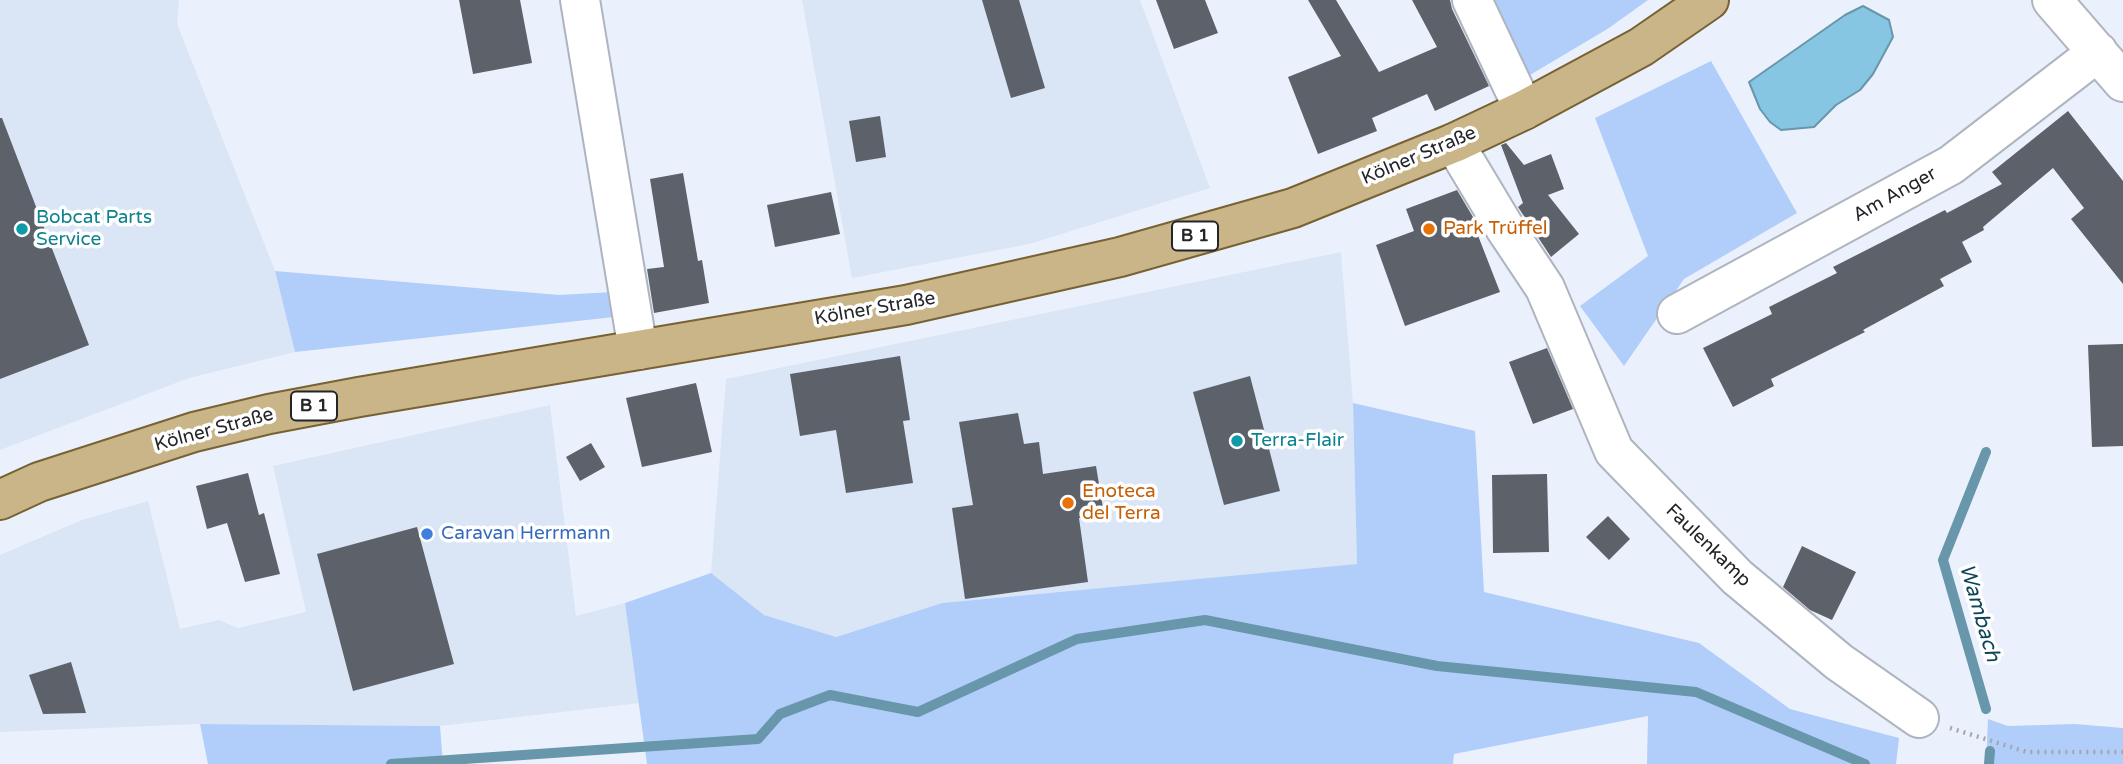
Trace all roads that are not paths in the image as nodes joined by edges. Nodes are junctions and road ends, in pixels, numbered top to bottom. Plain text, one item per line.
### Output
1 (580, 0) edge
2 (1472, 0) edge
3 (1709, 0) edge
4 (2052, 0) edge
5 (2098, 52) junction
6 (2123, 82) edge
7 (1524, 110) junction
8 (1454, 143) junction
9 (1677, 314) dead end
10 (638, 350) junction
11 (0, 500) edge
12 (1919, 718) road end

1 - 10 street
2 - 7 street
3 - 7 main road, Kölner Straße / B 1
4 - 5 street
5 - 6 street
5 - 9 street, Am Anger
7 - 8 main road, Kölner Straße / B 1
8 - 10 main road, Kölner Straße / B 1
8 - 12 street, Faulenkamp
10 - 11 main road, Kölner Straße / B 1

